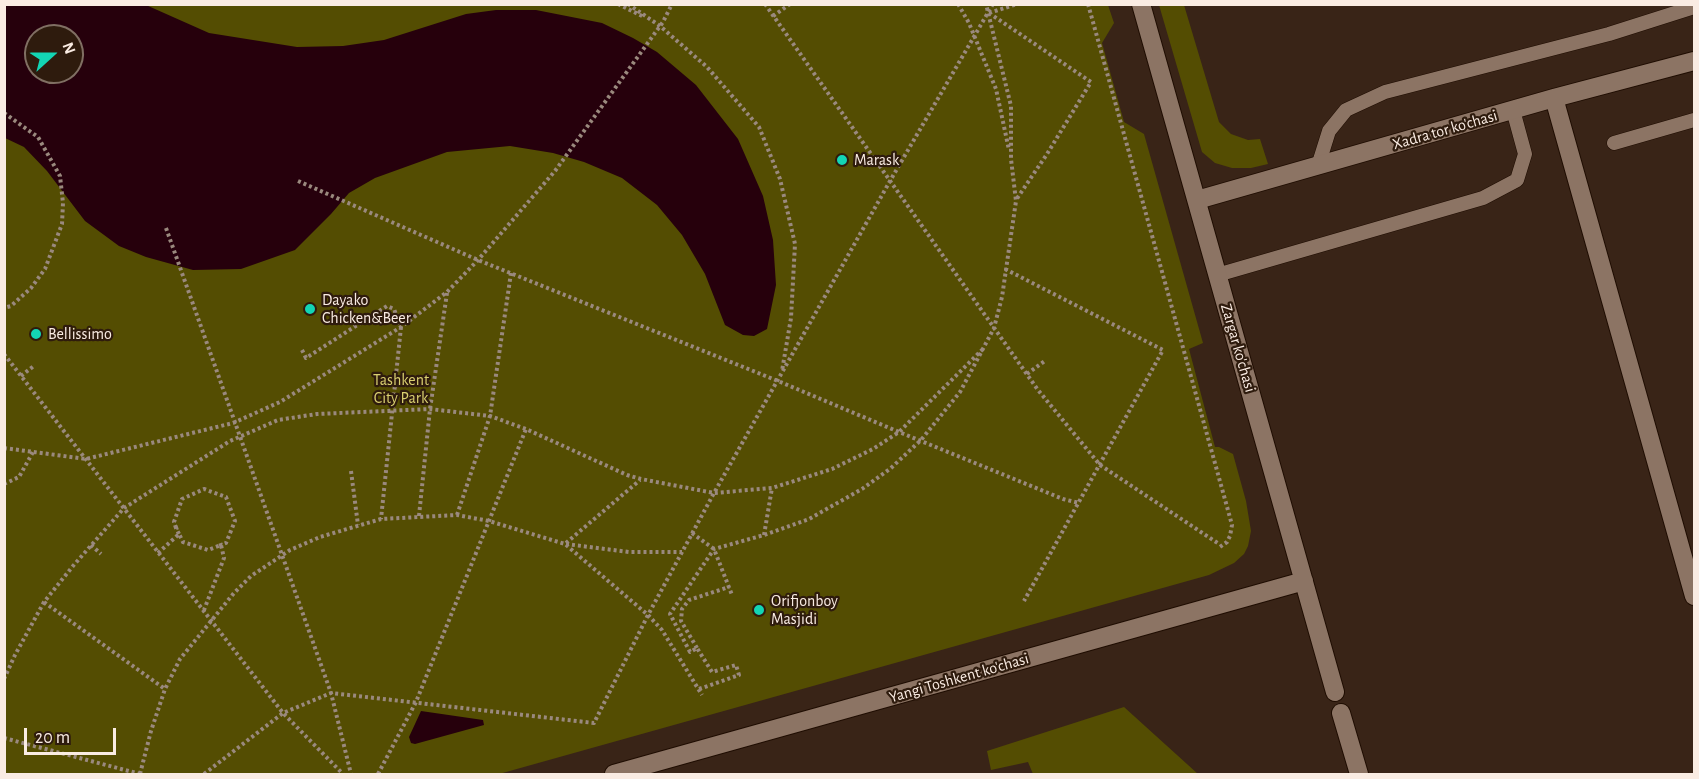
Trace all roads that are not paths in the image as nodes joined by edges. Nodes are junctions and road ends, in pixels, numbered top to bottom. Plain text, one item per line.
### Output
1 (1141, 4) edge
2 (1695, 8) edge
3 (1695, 61) edge
4 (1554, 98) junction
5 (1513, 110) junction
6 (1695, 120) edge
7 (1614, 143) dead end
8 (1318, 166) junction
9 (1197, 200) junction
10 (1217, 275) junction
11 (1304, 581) junction
12 (1695, 596) edge
13 (1335, 692) dead end
14 (1341, 713) dead end
15 (614, 774) edge
16 (1359, 774) edge

1 - 9 street, Zargar ko'chasi
2 - 8 lane
3 - 4 street, Xadra tor ko'chasi
4 - 5 street, Xadra tor ko'chasi
4 - 12 street
5 - 8 street, Xadra tor ko'chasi
5 - 10 lane
6 - 7 lane
8 - 9 street, Xadra tor ko'chasi
9 - 10 street, Zargar ko'chasi
10 - 11 street, Zargar ko'chasi
11 - 13 street, Zargar ko'chasi
11 - 15 street, Yangi Toshkent ko'chasi
14 - 16 street

